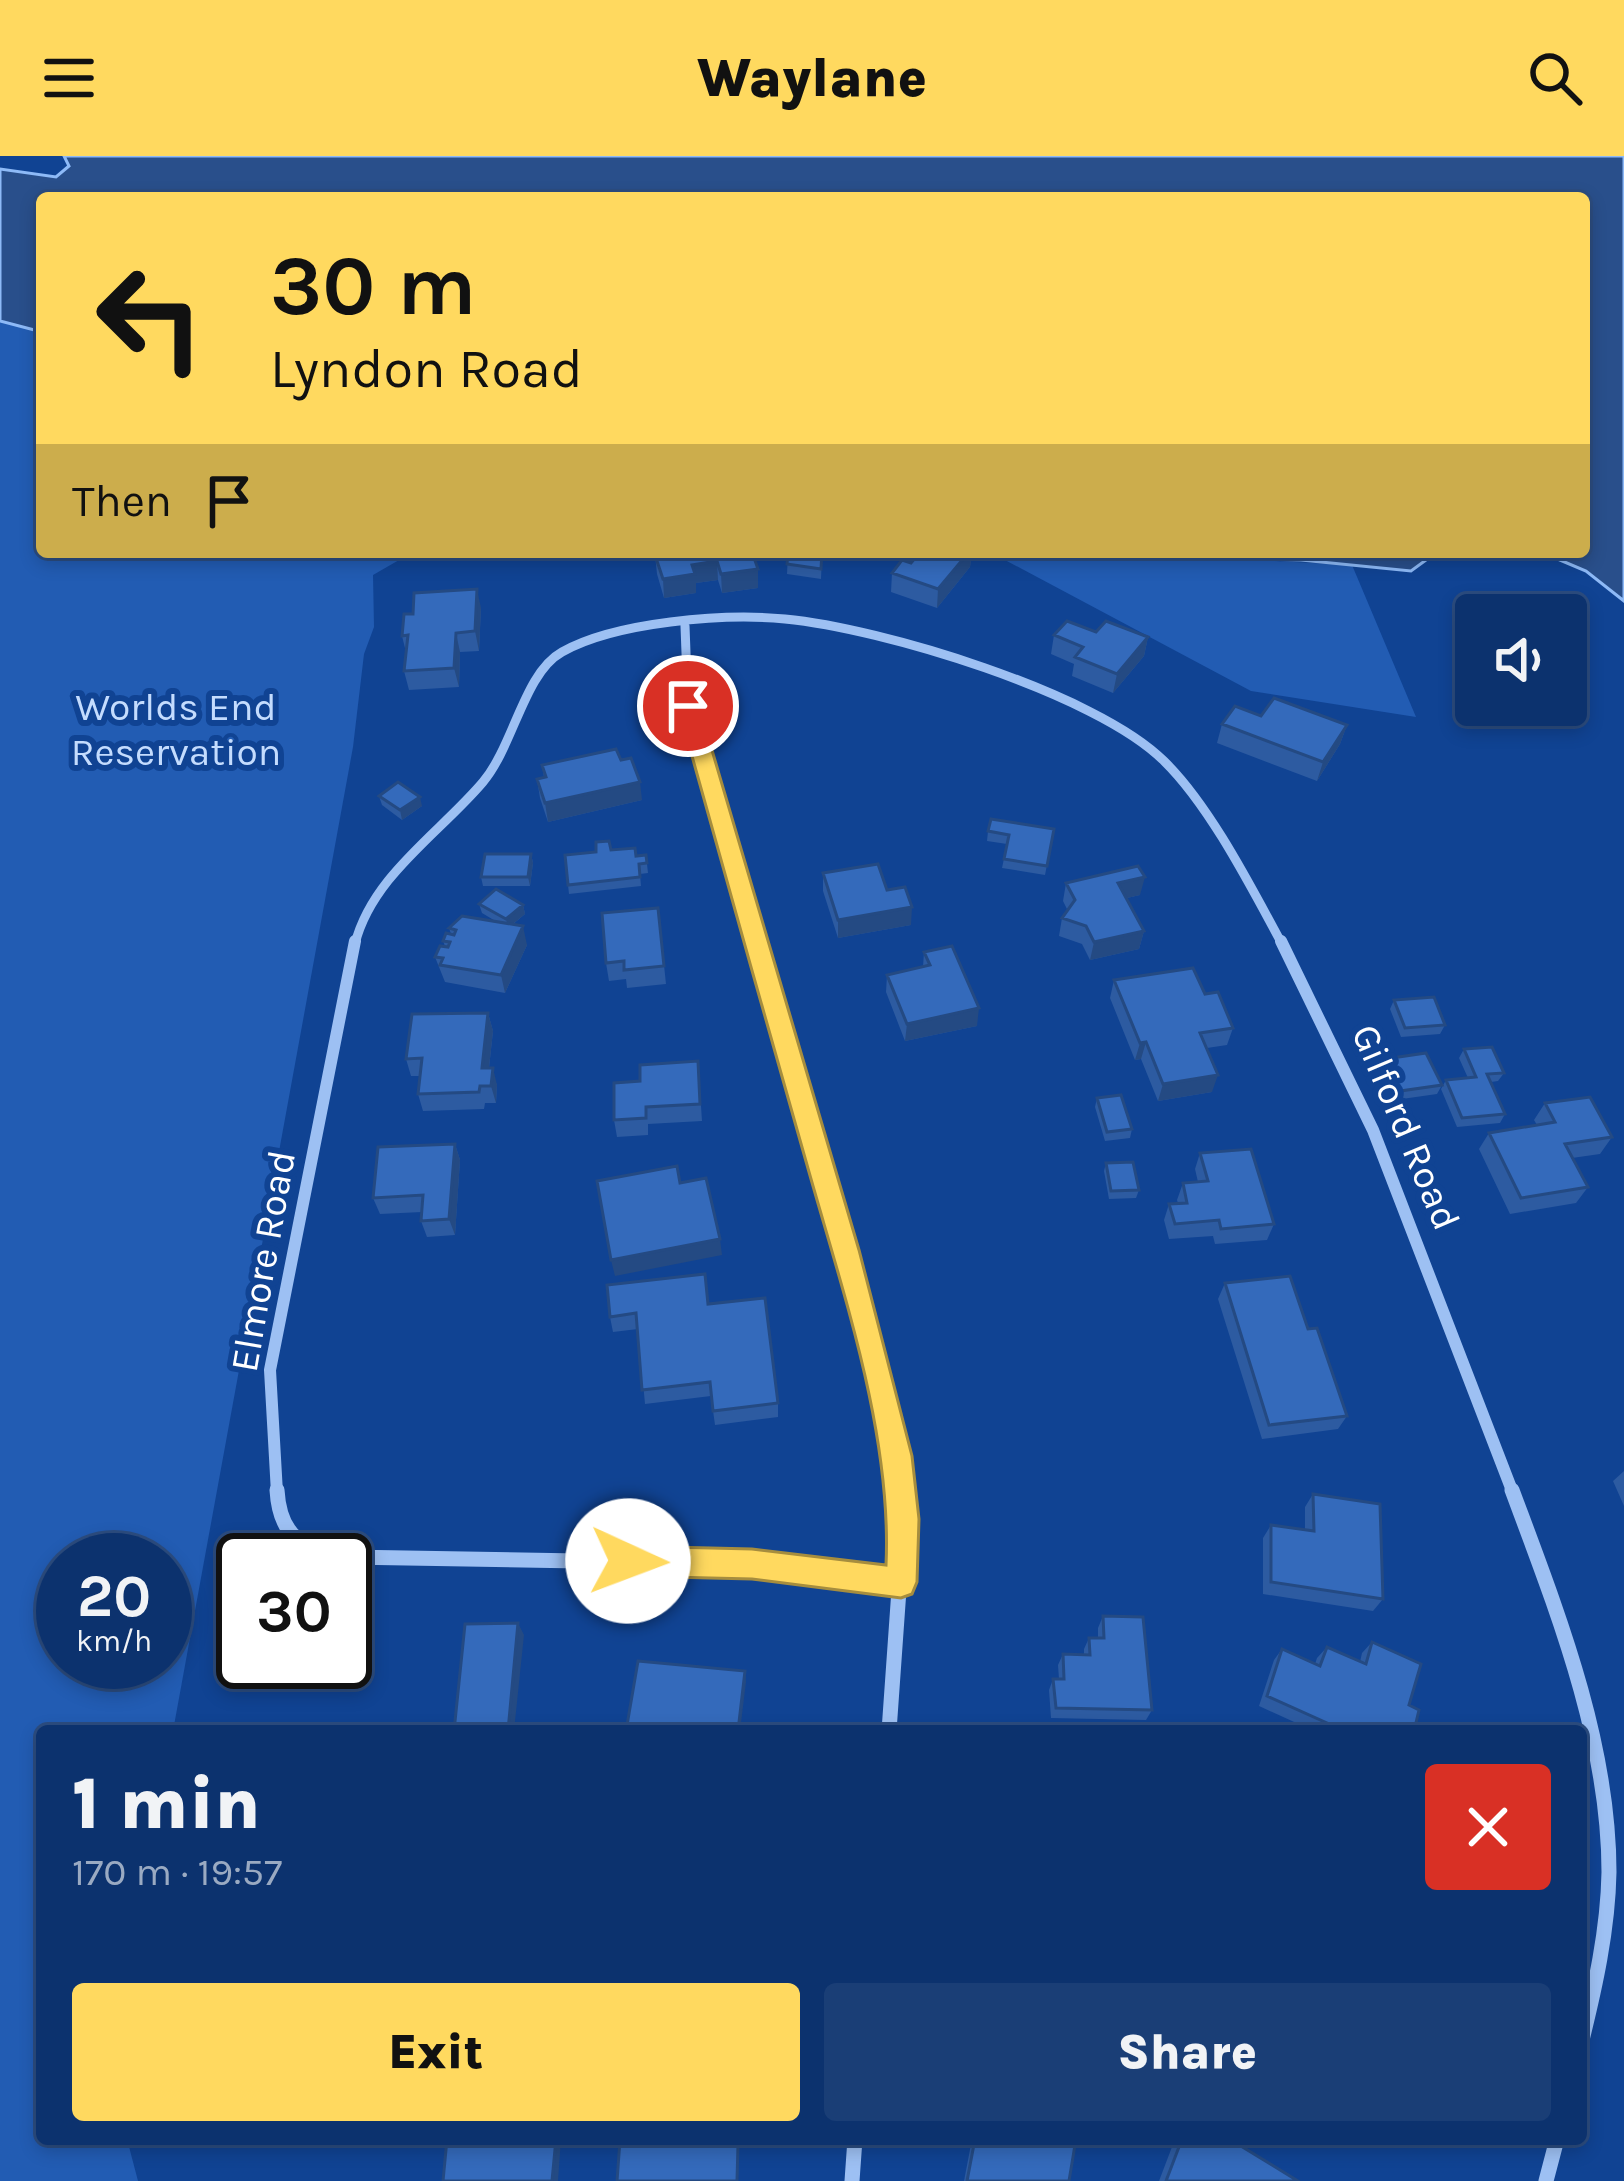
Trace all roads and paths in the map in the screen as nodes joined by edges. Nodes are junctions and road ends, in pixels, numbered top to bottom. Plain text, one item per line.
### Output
1 (685, 626) junction
2 (901, 1582) junction
3 (889, 1725) edge
4 (1586, 1725) edge
5 (1587, 1728) edge
6 (1587, 2018) edge
7 (855, 2145) edge
8 (1555, 2145) edge
9 (852, 2181) edge
10 (1546, 2181) edge

1 - 2 street
1 - 2 street, Elmore Road
1 - 4 street, Gilford Road
2 - 3 street
5 - 6 street, Gilford Road
7 - 9 street
8 - 10 street

